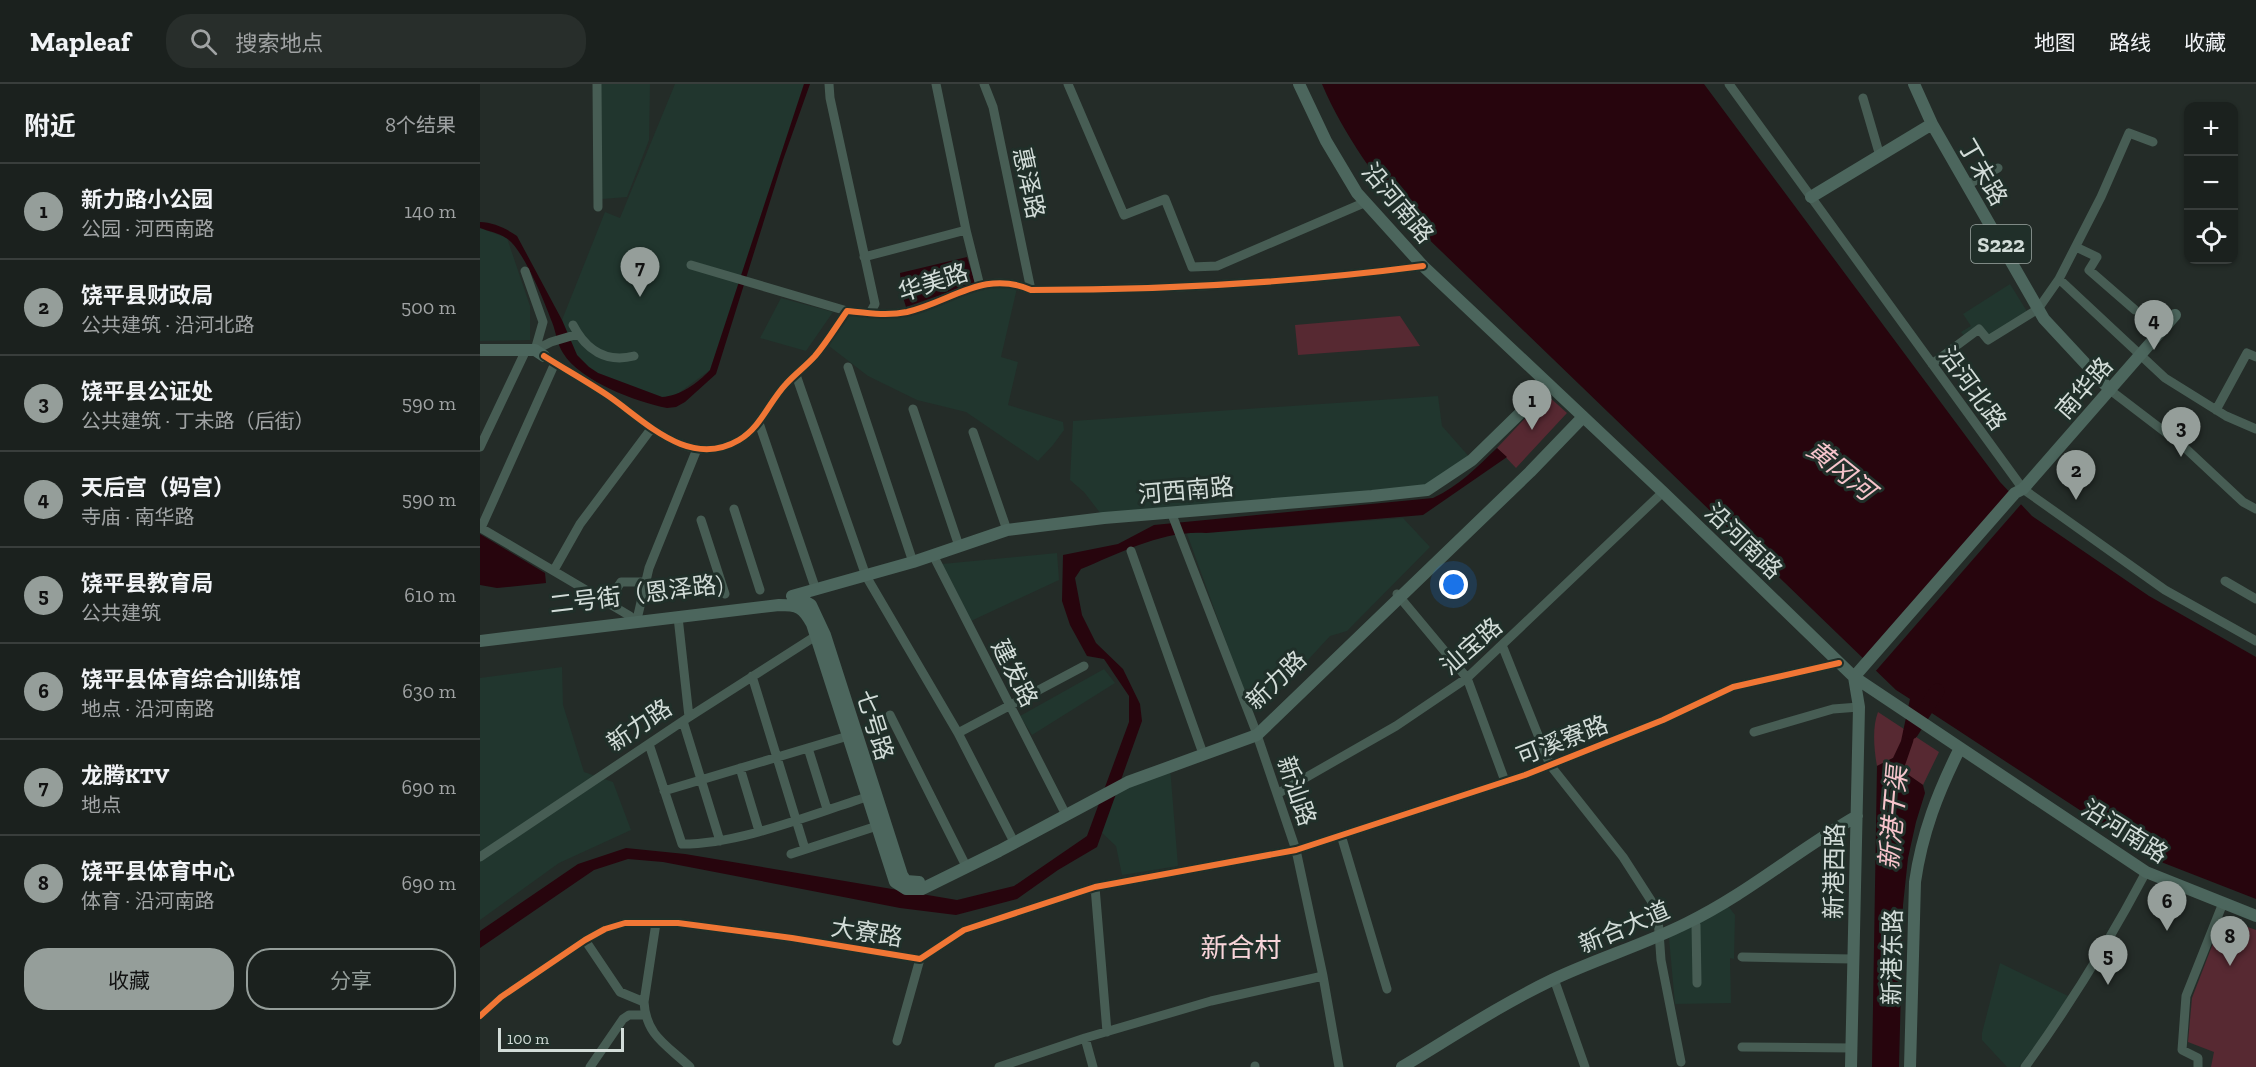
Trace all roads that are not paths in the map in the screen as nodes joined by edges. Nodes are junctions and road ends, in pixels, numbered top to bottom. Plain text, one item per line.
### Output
1 (597, 84) edge
2 (829, 84) edge
3 (936, 84) edge
4 (984, 84) edge
5 (1068, 84) edge
6 (1299, 84) edge
7 (1729, 84) edge
8 (1914, 84) edge
9 (1863, 98) dead end
10 (1932, 124) junction
11 (2153, 142) dead end
12 (1880, 156) junction
13 (1998, 168) dead end
14 (1967, 185) junction
15 (1811, 197) junction
16 (1366, 202) junction
17 (598, 207) dead end
18 (966, 230) junction
19 (2076, 246) junction
20 (864, 256) junction
21 (691, 265) dead end
22 (1422, 266) junction
23 (525, 271) dead end
24 (2060, 279) junction
25 (980, 286) junction
26 (1031, 290) junction
27 (2038, 309) junction
28 (2135, 310) dead end
29 (847, 311) junction
30 (870, 313) junction
31 (2175, 315) dead end
32 (480, 350) edge
33 (532, 353) junction
34 (2140, 355) junction
35 (634, 356) dead end
36 (480, 357) edge
37 (2256, 357) edge
38 (555, 363) junction
39 (1932, 364) junction
40 (848, 367) dead end
41 (796, 375) junction
42 (1549, 385) junction
43 (2110, 390) junction
44 (913, 409) dead end
45 (2216, 410) junction
46 (1580, 414) junction
47 (759, 423) junction
48 (651, 429) junction
49 (2256, 429) edge
50 (973, 432) dead end
51 (480, 447) edge
52 (697, 449) junction
53 (2023, 489) junction
54 (1663, 492) junction
55 (734, 509) dead end
56 (2256, 510) edge
57 (1171, 513) junction
58 (701, 520) dead end
59 (480, 528) edge
60 (1007, 530) junction
61 (959, 546) junction
62 (1131, 551) dead end
63 (933, 555) junction
64 (914, 562) junction
65 (554, 570) junction
66 (866, 576) junction
67 (2225, 581) dead end
68 (644, 582) junction
69 (760, 590) dead end
70 (816, 590) junction
71 (724, 594) dead end
72 (1398, 595) junction
73 (2256, 599) edge
74 (795, 601) junction
75 (607, 603) junction
76 (678, 617) junction
77 (627, 618) junction
78 (480, 632) edge
79 (821, 636) junction
80 (480, 640) edge
81 (2256, 641) edge
82 (1502, 645) junction
83 (1839, 663) junction
84 (1084, 666) dead end
85 (752, 676) junction
86 (1854, 677) junction
87 (1467, 678) junction
88 (1009, 706) junction
89 (1859, 707) junction
90 (890, 715) dead end
91 (686, 719) junction
92 (1256, 732) junction
93 (1754, 732) dead end
94 (958, 733) junction
95 (848, 736) junction
96 (649, 744) junction
97 (808, 748) junction
98 (1201, 748) junction
99 (1960, 748) junction
100 (777, 756) junction
101 (1550, 765) junction
102 (740, 768) junction
103 (1129, 777) junction
104 (701, 780) junction
105 (1504, 781) junction
106 (664, 791) junction
107 (1096, 794) junction
108 (1277, 794) junction
109 (867, 797) junction
110 (827, 809) junction
111 (1063, 809) junction
112 (1857, 816) junction
113 (796, 819) junction
114 (877, 826) junction
115 (759, 831) junction
116 (1341, 835) junction
117 (1012, 838) junction
118 (720, 841) junction
119 (805, 849) junction
120 (1296, 850) junction
121 (791, 854) dead end
122 (480, 858) edge
123 (964, 862) junction
124 (2146, 872) junction
125 (898, 879) junction
126 (933, 880) junction
127 (1095, 887) junction
128 (2223, 903) junction
129 (2256, 916) edge
130 (1693, 920) junction
131 (656, 923) junction
132 (1660, 935) junction
133 (585, 940) junction
134 (1742, 957) dead end
135 (920, 959) junction
136 (1853, 959) junction
137 (1323, 976) junction
138 (1554, 979) junction
139 (1697, 983) dead end
140 (1387, 989) dead end
141 (644, 1002) junction
142 (645, 1015) junction
143 (480, 1016) edge
144 (1107, 1032) junction
145 (1085, 1038) junction
146 (897, 1041) dead end
147 (1742, 1047) dead end
148 (1852, 1048) junction
149 (1681, 1065) edge
150 (590, 1067) edge
151 (690, 1067) edge
152 (999, 1067) edge
153 (1094, 1067) edge
154 (1340, 1067) edge
155 (1402, 1067) edge
156 (1585, 1067) edge
157 (1851, 1067) edge
158 (1910, 1067) edge
159 (2025, 1067) edge
160 (2198, 1067) edge

1 - 17 street
2 - 20 street
3 - 18 street
4 - 26 street, 惠泽路
5 - 16 street
6 - 16 main road, 沿河南路
7 - 15 street, 沿河北路
8 - 10 main road, 丁未路 / S222
9 - 12 street
10 - 12 main road
10 - 14 main road, 丁未路 / S222
11 - 19 street
12 - 15 main road
13 - 14 street
14 - 27 main road, 丁未路 / S222
15 - 39 street, 沿河北路
16 - 22 main road, 沿河南路
18 - 20 street
18 - 25 street
19 - 24 street
19 - 28 street
20 - 30 street
21 - 29 street, 华美路
22 - 26 street, 华美路
22 - 42 main road, 沿河南路
23 - 33 street
24 - 27 street
24 - 34 street
25 - 26 street, 华美路
25 - 30 street, 华美路
27 - 39 street
27 - 43 main road, 丁未路 / S222
29 - 30 street, 华美路
29 - 41 street
31 - 34 main road, 南华路
32 - 33 main road
33 - 35 street
33 - 36 main road
33 - 38 street
33 - 51 street
34 - 43 main road, 南华路
34 - 45 street
37 - 45 street
38 - 48 street
38 - 59 street
39 - 53 street, 沿河北路
40 - 64 street
41 - 47 street
41 - 66 street
42 - 46 main road, 沿河南路
42 - 57 main road, 河西南路
43 - 53 main road, 南华路
43 - 56 street
44 - 61 street
45 - 49 street
46 - 54 main road, 沿河南路
46 - 72 main road, 新力路
47 - 52 street
47 - 70 street
48 - 52 street
48 - 65 street
50 - 60 street
52 - 68 street
53 - 81 street, 沿河北路
53 - 86 main road, 南华路
54 - 82 street, 汕宝路
54 - 83 main road, 沿河南路
55 - 69 street
57 - 60 main road, 河西南路
57 - 92 street, 新汕路
58 - 71 street
59 - 65 street
60 - 61 main road, 河西南路
61 - 63 main road, 河西南路
62 - 98 street
63 - 64 main road, 河西南路
63 - 88 street, 建发路
64 - 66 main road, 河西南路
65 - 75 street
66 - 70 main road, 河西南路
66 - 94 street
67 - 73 street
68 - 75 street
68 - 77 street
70 - 74 main road, 河西南路
72 - 87 street
72 - 92 main road, 新力路
74 - 76 main road, 二号街（恩泽路)
74 - 77 main road, 二号街（恩泽路)
74 - 79 main road, 七号路
75 - 77 street
76 - 77 main road, 二号街（恩泽路)
76 - 91 street
77 - 78 main road, 二号街（恩泽路)
77 - 80 main road, 二号街（恩泽路)
79 - 85 street, 新力路
79 - 95 main road, 七号路
79 - 125 main road, 七号路
82 - 87 street, 汕宝路
82 - 101 street
83 - 86 main road, 沿河南路
83 - 101 street, 可溪寮路
84 - 88 street
85 - 91 street, 新力路
85 - 100 street
86 - 89 main road, 新港西路
86 - 99 main road, 沿河南路
87 - 105 street
87 - 108 street, 汕宝路
88 - 94 street
88 - 111 street, 建发路
89 - 93 street
89 - 112 main road, 新港西路
90 - 123 street
91 - 96 street, 新力路
91 - 104 street
92 - 98 main road, 新力路
92 - 103 main road
92 - 108 street, 新汕路
94 - 117 street
95 - 97 street
95 - 109 main road, 七号路
96 - 106 street
96 - 122 street, 新力路
97 - 100 street
97 - 110 street
98 - 103 main road, 新力路
99 - 124 main road, 沿河南路
99 - 158 main road, 新港东路
100 - 102 street
100 - 113 street
101 - 105 street, 可溪寮路
101 - 132 street
102 - 104 street
102 - 115 street
103 - 107 main road, 新力路
104 - 106 street
104 - 118 street
105 - 116 street, 可溪寮路
106 - 118 street
107 - 111 main road, 新力路
107 - 126 main road
108 - 120 street, 新汕路
109 - 110 street
109 - 114 main road, 七号路
110 - 113 street
111 - 117 main road, 新力路
112 - 130 main road, 新合大道
112 - 136 main road, 新港西路
113 - 115 street
113 - 119 street
114 - 119 street
114 - 125 main road, 七号路
115 - 118 street
116 - 120 street, 可溪寮路
116 - 140 street
117 - 123 main road, 新力路
119 - 121 street
120 - 127 street, 大寮路
120 - 137 street, 新汕路
123 - 126 main road, 新力路
124 - 128 main road, 沿河南路
124 - 159 street
125 - 126 main road, 新力路
127 - 135 street, 大寮路
127 - 144 street
128 - 129 main road, 沿河南路
128 - 160 street
130 - 132 main road, 新合大道
130 - 139 street
131 - 133 street, 大寮路
131 - 135 street, 大寮路
131 - 141 street
132 - 138 main road, 新合大道
132 - 149 street
133 - 141 street
133 - 143 street, 大寮路
134 - 136 street
135 - 146 street
136 - 148 main road, 新港西路
137 - 144 street
137 - 154 street, 新汕路
138 - 155 main road, 新合大道
138 - 156 street
141 - 142 street
142 - 150 street
142 - 151 street
144 - 145 street
145 - 152 street
145 - 153 street
147 - 148 street
148 - 157 main road, 新港西路

